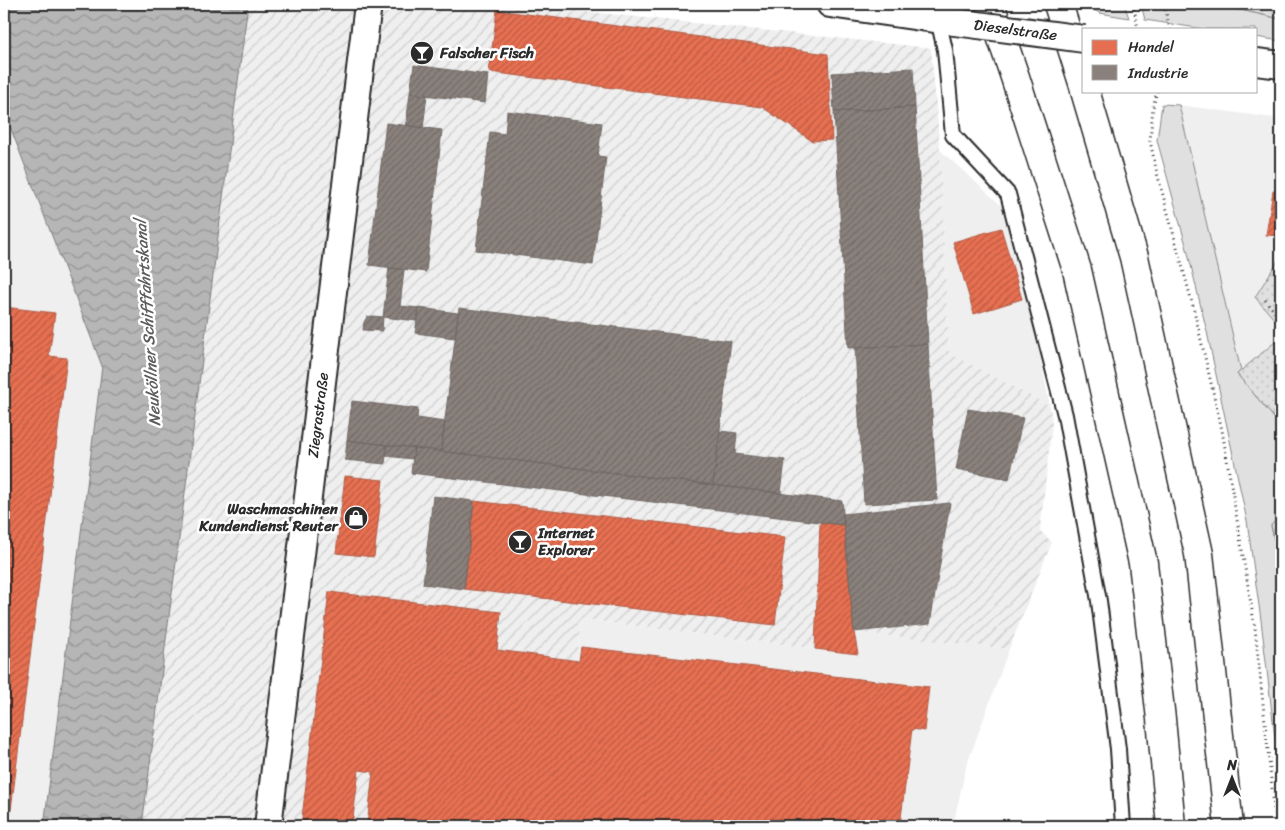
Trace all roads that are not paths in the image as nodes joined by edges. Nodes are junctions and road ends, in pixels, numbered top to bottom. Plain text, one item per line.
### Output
1 (368, 4) edge
2 (830, 4) edge
3 (990, 4) edge
4 (1058, 4) edge
5 (887, 8) edge
6 (946, 21) junction
7 (1082, 39) edge
8 (1258, 62) edge
9 (1281, 65) edge
10 (1082, 80) edge
11 (1085, 92) edge
12 (268, 826) edge
13 (1123, 826) edge
14 (1171, 826) edge
15 (1229, 826) edge

1 - 12 street, Ziegrastraße
2 - 5 street, Dieselstraße
3 - 14 highway
4 - 10 highway
5 - 6 street, Dieselstraße
6 - 7 street, Dieselstraße, bridge
6 - 13 lane
8 - 9 street
11 - 15 highway

